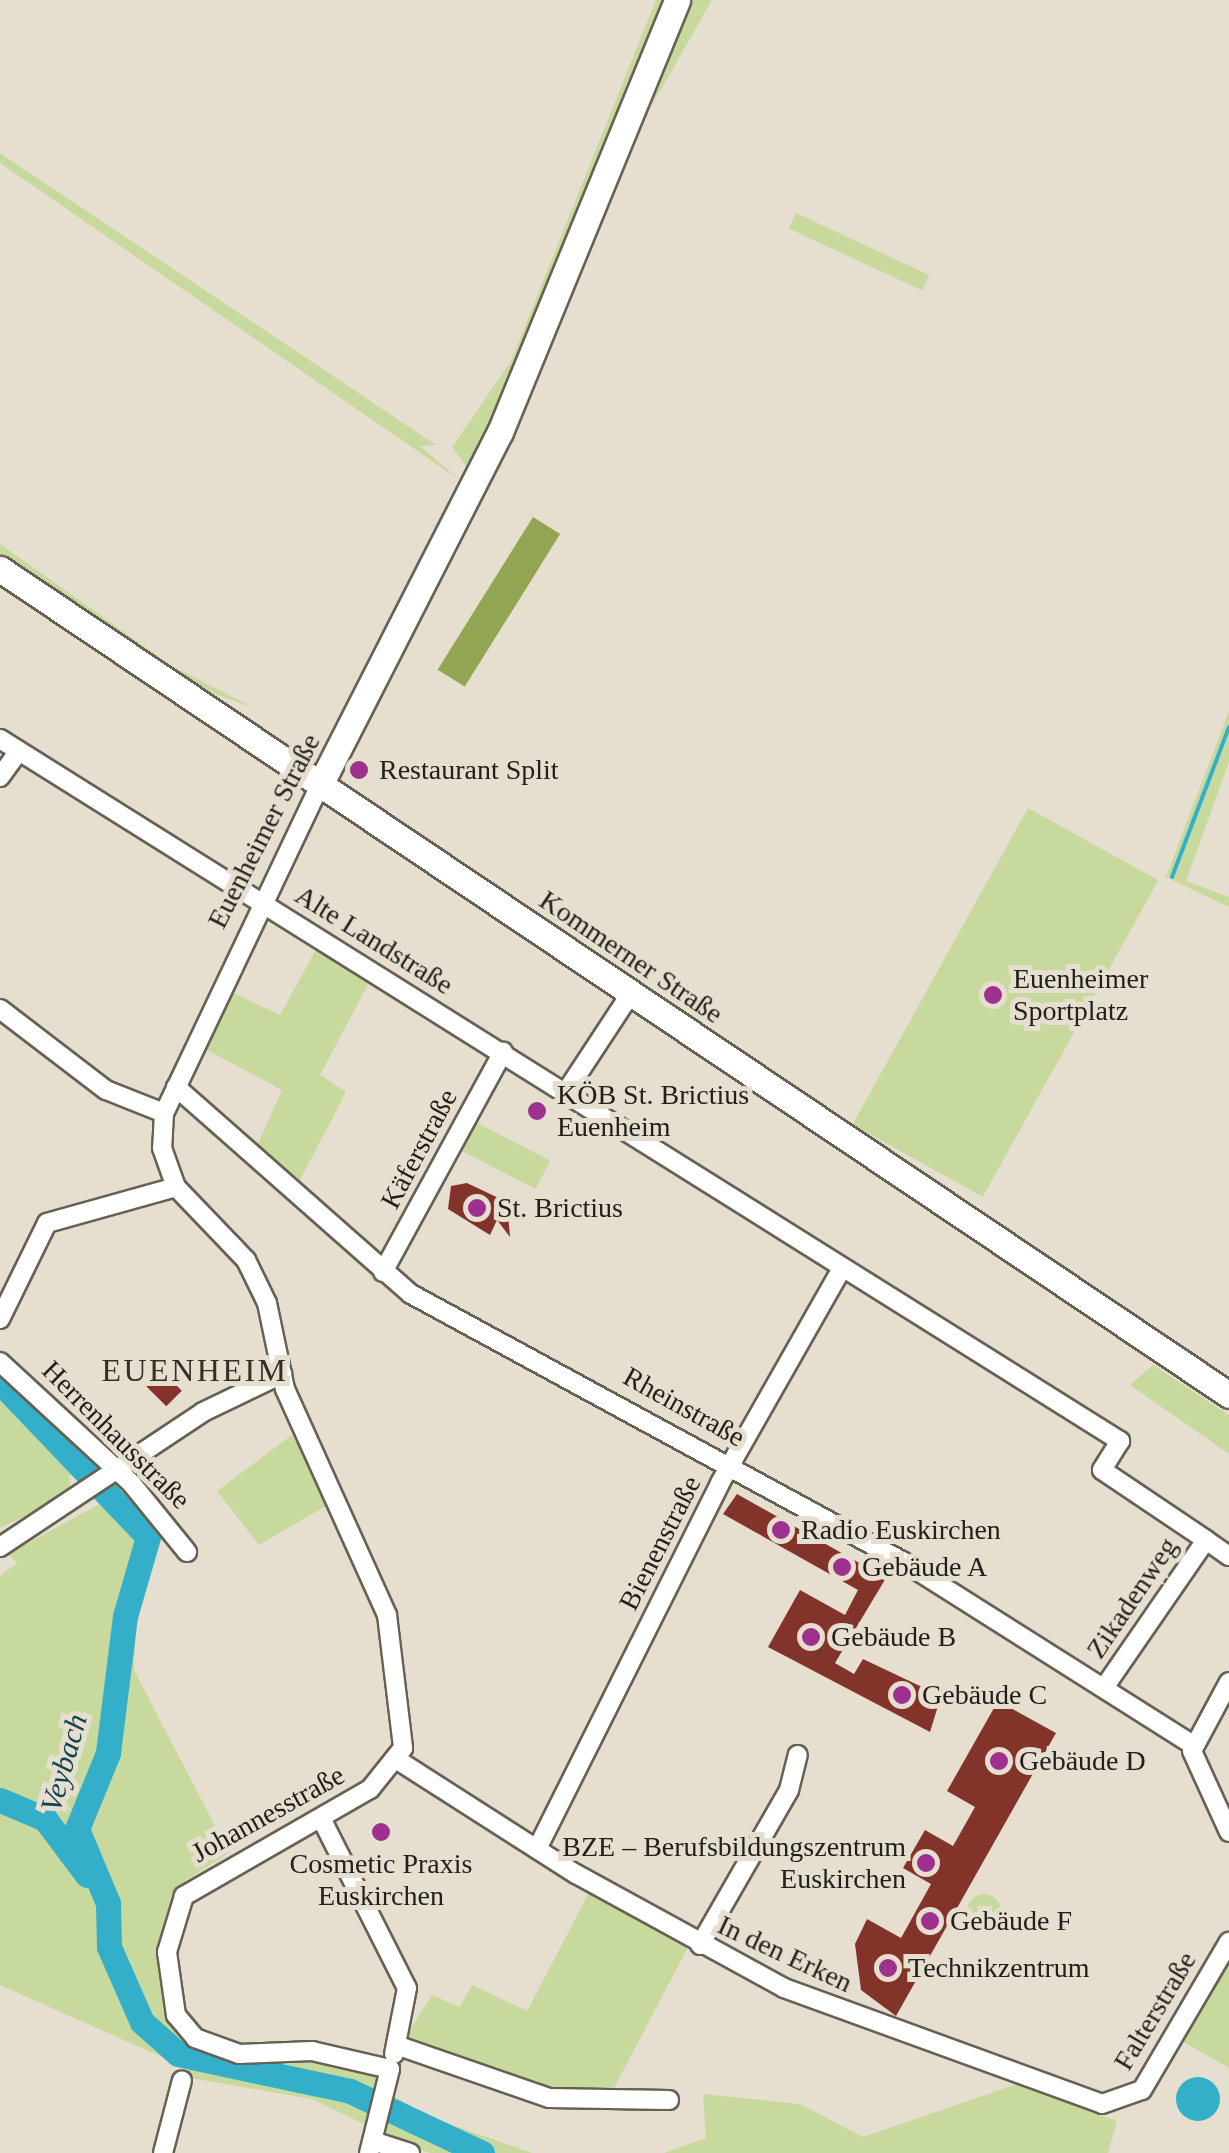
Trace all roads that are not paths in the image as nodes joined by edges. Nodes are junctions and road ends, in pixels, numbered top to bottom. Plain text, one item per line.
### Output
1 (677, 0) edge
2 (0, 569) edge
3 (0, 740) edge
4 (19, 751) junction
5 (0, 777) edge
6 (320, 785) junction
7 (260, 899) junction
8 (631, 993) junction
9 (0, 1010) edge
10 (503, 1052) junction
11 (176, 1086) junction
12 (566, 1092) junction
13 (164, 1113) junction
14 (176, 1187) junction
15 (842, 1268) junction
16 (383, 1272) junction
17 (0, 1320) edge
18 (0, 1362) edge
19 (282, 1374) junction
20 (1229, 1395) edge
21 (1120, 1441) joint
22 (733, 1466) junction
23 (116, 1476) junction
24 (1206, 1540) junction
25 (0, 1547) edge
26 (188, 1552) dead end
27 (1229, 1556) edge
28 (1229, 1682) edge
29 (1104, 1688) junction
30 (1192, 1744) junction
31 (798, 1755) dead end
32 (398, 1760) junction
33 (322, 1820) junction
34 (1229, 1832) edge
35 (537, 1849) junction
36 (1229, 1942) edge
37 (700, 1945) junction
38 (396, 2045) junction
39 (390, 2069) junction
40 (182, 2080) dead end
41 (643, 2099) junction
42 (669, 2100) dead end
43 (1122, 2103) joint
44 (644, 2119) dead end
45 (372, 2147) edge
46 (163, 2153) edge
47 (410, 2153) edge

1 - 6 main road, Euenheimer Straße
2 - 6 main road, Kommerner Straße
3 - 4 street, Alte Landstraße
4 - 5 street
4 - 7 street, Alte Landstraße
6 - 7 street, Euenheimer Straße
6 - 8 main road, Kommerner Straße
7 - 10 street, Alte Landstraße
7 - 11 street, Euenheimer Straße
8 - 12 street
8 - 20 main road, Kommerner Straße
9 - 13 street
10 - 12 street, Alte Landstraße
10 - 16 street, Käferstraße
11 - 13 street, Euenheimer Straße
11 - 16 street, Rheinstraße
12 - 15 street, Alte Landstraße
13 - 14 street, Euenheimer Straße
14 - 17 street
14 - 19 street, Euenheimer Straße
15 - 21 street, Alte Landstraße
15 - 22 street, Bienenstraße
16 - 22 street, Rheinstraße
18 - 23 street, Herrenhausstraße
19 - 23 street
19 - 32 street
21 - 24 street, Zikadenweg
22 - 29 street, Rheinstraße
22 - 35 street, Bienenstraße
23 - 25 street
23 - 26 street, Herrenhausstraße
24 - 27 street, Zikadenweg
24 - 29 street, Zikadenweg
28 - 30 street
29 - 30 street, Rheinstraße
30 - 34 street
31 - 37 street
32 - 33 street, Johannesstraße
32 - 35 street, In den Erken
33 - 38 street
33 - 39 street, Johannesstraße
35 - 37 street, In den Erken
36 - 43 street, Falterstraße
37 - 43 street, In den Erken
38 - 39 street
38 - 41 street
39 - 45 street
40 - 46 street
41 - 42 street
41 - 44 street
45 - 47 street

